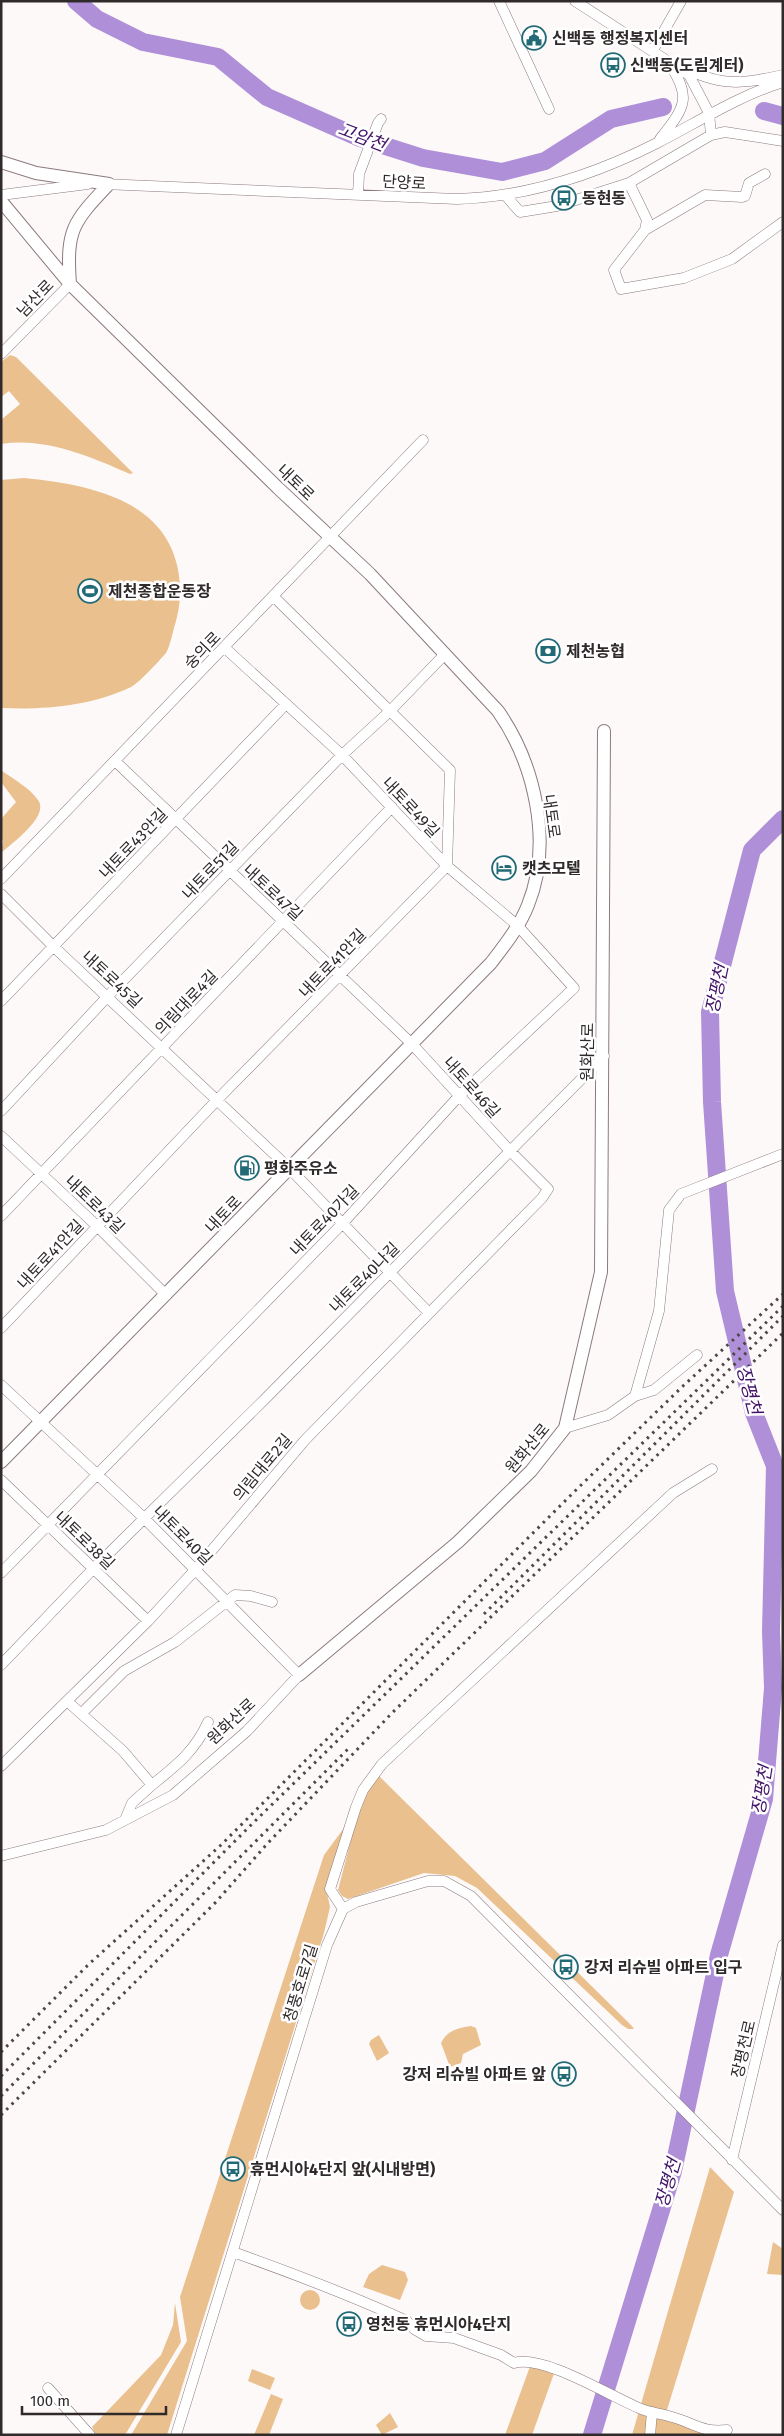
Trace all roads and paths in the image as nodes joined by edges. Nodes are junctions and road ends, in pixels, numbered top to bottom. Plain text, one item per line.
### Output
1 (499, 1) edge
2 (575, 1) edge
3 (681, 1) edge
4 (653, 50) junction
5 (668, 61) junction
6 (783, 75) edge
7 (783, 82) edge
8 (549, 108) dead end
9 (709, 114) junction
10 (379, 121) dead end
11 (711, 136) junction
12 (783, 141) edge
13 (656, 143) junction
14 (1, 162) edge
15 (765, 174) dead end
16 (628, 183) junction
17 (109, 184) junction
18 (358, 194) junction
19 (1, 195) edge
20 (506, 196) junction
21 (1, 201) edge
22 (783, 222) edge
23 (645, 230) junction
24 (70, 284) junction
25 (1, 354) edge
26 (423, 440) dead end
27 (331, 538) junction
28 (274, 597) junction
29 (225, 648) junction
30 (445, 654) junction
31 (286, 704) junction
32 (390, 710) junction
33 (604, 731) dead end
34 (342, 755) junction
35 (115, 761) junction
36 (392, 807) junction
37 (176, 820) junction
38 (446, 866) junction
39 (230, 872) junction
40 (1, 879) edge
41 (1, 894) edge
42 (284, 922) junction
43 (517, 925) junction
44 (54, 947) junction
45 (341, 976) junction
46 (574, 988) joint
47 (108, 996) junction
48 (1, 1001) edge
49 (412, 1044) junction
50 (164, 1048) junction
51 (604, 1056) junction
52 (460, 1095) junction
53 (218, 1099) junction
54 (1, 1111) edge
55 (1, 1136) edge
56 (510, 1151) junction
57 (783, 1154) edge
58 (290, 1169) junction
59 (42, 1174) junction
60 (548, 1189) joint
61 (1, 1216) edge
62 (342, 1224) junction
63 (97, 1226) junction
64 (389, 1273) junction
65 (166, 1295) junction
66 (429, 1313) junction
67 (1, 1328) edge
68 (697, 1355) dead end
69 (1, 1385) edge
70 (634, 1396) junction
71 (41, 1421) junction
72 (565, 1428) junction
73 (1, 1462) edge
74 (712, 1468) dead end
75 (97, 1473) junction
76 (1, 1480) edge
77 (144, 1518) junction
78 (48, 1525) junction
79 (93, 1569) junction
80 (196, 1569) junction
81 (1, 1573) edge
82 (227, 1600) junction
83 (272, 1602) dead end
84 (148, 1621) junction
85 (1, 1665) edge
86 (299, 1675) junction
87 (68, 1702) junction
88 (82, 1713) junction
89 (208, 1722) dead end
90 (1, 1766) edge
91 (152, 1784) junction
92 (125, 1820) junction
93 (1, 1856) edge
94 (343, 1909) junction
95 (783, 1945) edge
96 (732, 2160) junction
97 (783, 2210) edge
98 (233, 2252) junction
99 (48, 2388) dead end
100 (652, 2412) junction
101 (727, 2430) dead end
102 (90, 2435) edge
103 (176, 2435) edge
104 (650, 2435) edge

1 - 8 street
2 - 4 street
3 - 4 street
4 - 5 street
5 - 6 street
5 - 9 street
5 - 13 street
7 - 9 street, 단양로
9 - 11 street
9 - 13 street, 단양로
10 - 18 street
11 - 12 street
11 - 16 street
13 - 20 street, 단양로
14 - 17 main road
15 - 23 street
16 - 20 street
16 - 23 street
17 - 18 street, 단양로
17 - 19 street, 단양로
17 - 24 main road
18 - 20 street, 단양로
21 - 24 main road, 내토로
22 - 23 street
24 - 25 street, 남산로
24 - 27 main road, 내토로
26 - 27 street, 숭의로
27 - 28 street, 숭의로
27 - 30 main road, 내토로
28 - 29 street, 숭의로
28 - 32 street
29 - 31 street, 내토로49길
29 - 35 street, 숭의로
30 - 32 street, 내토로51길
30 - 43 main road, 내토로
31 - 34 street, 내토로49길
31 - 37 street, 내토로43안길
32 - 34 street, 내토로51길
32 - 38 street
33 - 51 main road, 원화산로
34 - 36 street, 내토로49길
34 - 39 street, 내토로51길
35 - 37 street, 내토로47길
35 - 40 street, 숭의로
36 - 38 street, 내토로49길
36 - 42 street, 의림대로4길
37 - 39 street, 내토로47길
37 - 44 street, 내토로43안길
38 - 43 street, 내토로49길
38 - 45 street, 내토로41안길
39 - 42 street, 내토로47길
39 - 47 street, 내토로51길
41 - 44 street, 내토로45길
42 - 45 street, 내토로47길
42 - 50 street, 의림대로4길
43 - 46 street, 내토로49길
43 - 49 main road, 내토로
44 - 47 street, 내토로45길
44 - 48 street, 내토로43안길
45 - 49 street, 내토로47길
45 - 53 street, 내토로41안길
46 - 52 street, 내토로40가길
47 - 50 street, 내토로45길
47 - 54 street, 내토로51길
49 - 52 street, 내토로46길
49 - 58 main road, 내토로
50 - 53 street, 내토로45길
50 - 59 street, 의림대로4길
51 - 56 street, 내토로40나길
51 - 72 main road, 원화산로
52 - 56 street, 내토로46길
52 - 62 street, 내토로40가길
53 - 58 street, 내토로45길
53 - 63 street, 내토로41안길
55 - 59 street, 내토로43길
56 - 60 street, 내토로46길
56 - 64 street, 내토로40나길
57 - 70 street
58 - 62 street, 내토로45길
58 - 65 main road, 내토로
59 - 61 street, 의림대로4길
59 - 63 street, 내토로43길
60 - 66 street, 의림대로2길
62 - 64 street, 내토로45길
62 - 75 street, 내토로40가길
63 - 65 street, 내토로43길
63 - 67 street, 내토로41안길
64 - 66 street, 내토로45길
64 - 77 street, 내토로40나길
65 - 71 main road, 내토로
66 - 80 street, 의림대로2길
68 - 70 street
69 - 71 street, 내토로40길
70 - 72 street
71 - 73 main road, 내토로
71 - 75 street, 내토로40길
72 - 86 main road, 원화산로
74 - 94 street
75 - 77 street, 내토로40길
75 - 78 street, 내토로40가길
76 - 78 street, 내토로38길
77 - 79 street, 내토로40나길
77 - 80 street, 내토로40길
78 - 79 street, 내토로38길
78 - 81 street, 내토로40가길
79 - 84 street, 내토로38길
79 - 85 street, 내토로40나길
80 - 82 street, 내토로40길
80 - 84 street, 의림대로2길
82 - 83 street
82 - 86 street, 내토로40길
82 - 88 street
84 - 87 street, 의림대로2길
86 - 92 street, 원화산로
87 - 88 street
87 - 90 street, 의림대로2길
88 - 91 street
89 - 91 street
91 - 92 street
92 - 93 street, 원화산로
94 - 96 street
94 - 98 street, 청풍호로7길
95 - 96 street, 장평천로
96 - 97 street
98 - 100 street
98 - 103 street, 청풍호로7길
99 - 102 street
100 - 101 street
100 - 104 street

